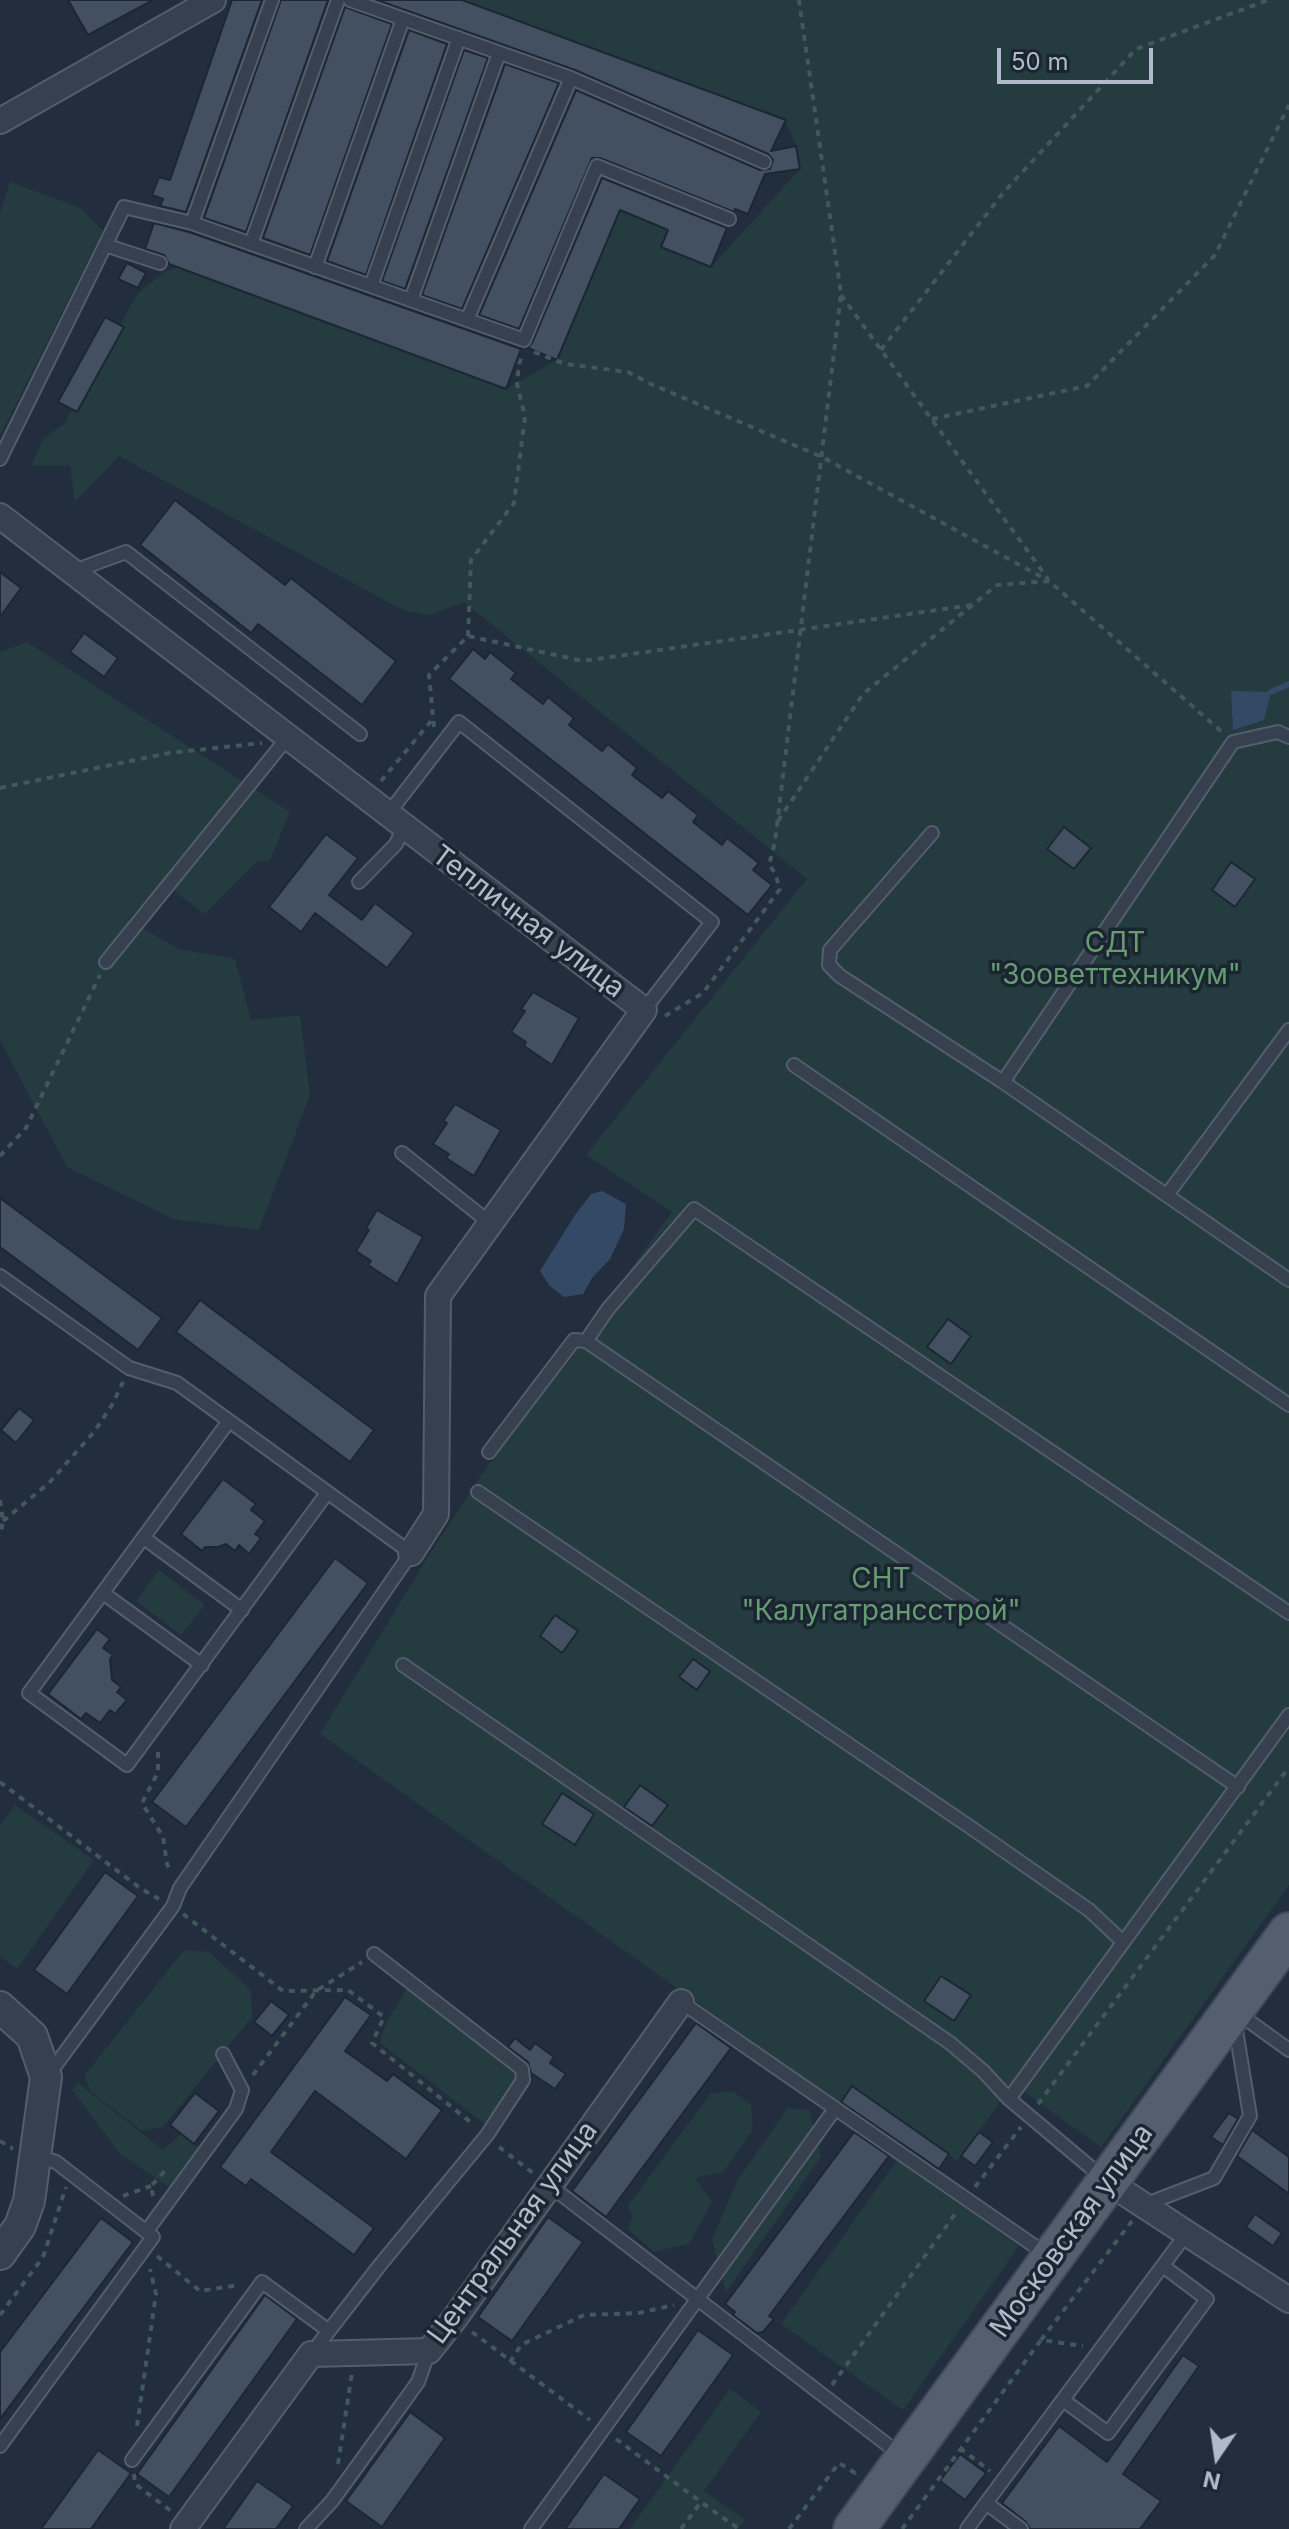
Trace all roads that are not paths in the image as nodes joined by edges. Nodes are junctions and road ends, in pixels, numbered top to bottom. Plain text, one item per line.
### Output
1 (213, 0) edge
2 (272, 0) edge
3 (338, 0) edge
4 (350, 0) edge
5 (403, 19) junction
6 (459, 38) junction
7 (499, 53) junction
8 (571, 78) junction
9 (0, 121) edge
10 (764, 162) dead end
11 (729, 219) dead end
12 (192, 223) junction
13 (251, 244) junction
14 (105, 245) junction
15 (160, 263) dead end
16 (315, 267) junction
17 (371, 286) junction
18 (411, 300) junction
19 (467, 320) junction
20 (0, 459) edge
21 (2, 523) edge
22 (81, 578) junction
23 (360, 734) dead end
24 (288, 737) junction
25 (1289, 737) edge
26 (396, 820) junction
27 (932, 833) dead end
28 (359, 882) dead end
29 (106, 962) road end
30 (639, 1016) junction
31 (1289, 1030) edge
32 (794, 1065) dead end
33 (1003, 1082) junction
34 (402, 1153) dead end
35 (1167, 1195) junction
36 (490, 1223) junction
37 (0, 1276) edge
38 (1289, 1280) edge
39 (586, 1341) junction
40 (1289, 1405) edge
41 (229, 1421) junction
42 (489, 1452) dead end
43 (478, 1492) dead end
44 (327, 1493) junction
45 (144, 1538) junction
46 (411, 1553) junction
47 (103, 1593) junction
48 (242, 1610) junction
49 (1289, 1613) edge
50 (202, 1665) junction
51 (403, 1665) dead end
52 (1289, 1715) edge
53 (1238, 1787) junction
54 (1289, 1933) edge
55 (1122, 1941) junction
56 (374, 1954) road end
57 (681, 2002) joint
58 (0, 2007) edge
59 (1233, 2010) junction
60 (1289, 2050) edge
61 (223, 2054) dead end
62 (46, 2077) junction
63 (1009, 2099) junction
64 (835, 2109) junction
65 (35, 2156) junction
66 (1108, 2182) junction
67 (549, 2185) junction
68 (1144, 2205) junction
69 (146, 2232) junction
70 (1187, 2233) junction
71 (0, 2254) edge
72 (1052, 2258) junction
73 (1163, 2266) junction
74 (1288, 2297) edge
75 (696, 2300) junction
76 (329, 2331) junction
77 (429, 2351) junction
78 (311, 2354) junction
79 (1063, 2400) junction
80 (0, 2446) edge
81 (906, 2459) junction
82 (132, 2460) road end
83 (986, 2503) junction
84 (185, 2526) edge
85 (306, 2529) edge
86 (531, 2529) edge
87 (854, 2529) edge
88 (967, 2529) edge
89 (1021, 2529) edge

1 - 9 street
2 - 12 lane
3 - 13 lane
4 - 5 lane
5 - 6 lane
5 - 16 lane
6 - 7 lane
6 - 17 lane
7 - 8 lane
7 - 18 lane
8 - 10 lane
8 - 19 lane
11 - 19 lane
12 - 13 lane
12 - 14 lane
13 - 16 lane
14 - 15 lane
14 - 20 lane
16 - 17 lane
17 - 18 lane
18 - 19 lane
21 - 22 street, Тепличная улица
22 - 23 lane
22 - 24 street, Тепличная улица
24 - 26 street, Тепличная улица
24 - 29 lane
25 - 33 lane
26 - 28 lane
26 - 30 street, Тепличная улица
26 - 30 lane
27 - 33 lane
30 - 36 street, Тепличная улица
31 - 35 lane
32 - 40 lane
33 - 35 lane
34 - 36 lane
35 - 38 lane
36 - 46 street, Тепличная улица
37 - 41 lane
39 - 42 lane
39 - 49 lane
39 - 53 lane
41 - 44 lane
41 - 45 lane
43 - 55 lane
44 - 46 lane
44 - 48 lane
45 - 47 lane
45 - 48 lane
46 - 62 lane
47 - 50 lane
47 - 50 lane
48 - 50 lane
51 - 63 lane
52 - 53 lane
53 - 55 lane
54 - 59 main road, Московская улица
55 - 63 lane
56 - 76 lane
57 - 64 lane
57 - 67 street, Центральная улица
58 - 62 street
59 - 60 lane
59 - 66 main road, Московская улица
59 - 68 lane
61 - 69 lane
62 - 65 street
63 - 66 lane
64 - 72 lane
64 - 75 lane
65 - 69 lane
65 - 71 street
66 - 68 street
66 - 72 main road, Московская улица
67 - 75 lane
67 - 77 street, Центральная улица
68 - 70 street
69 - 80 lane
70 - 73 lane
70 - 74 street
72 - 81 main road, Московская улица
73 - 79 lane
73 - 79 lane
75 - 81 lane
75 - 86 lane
76 - 78 lane
76 - 82 lane
77 - 78 street, Центральная улица
77 - 85 lane
78 - 84 street
79 - 83 lane
81 - 87 main road, Московская улица
83 - 88 lane
83 - 89 lane

